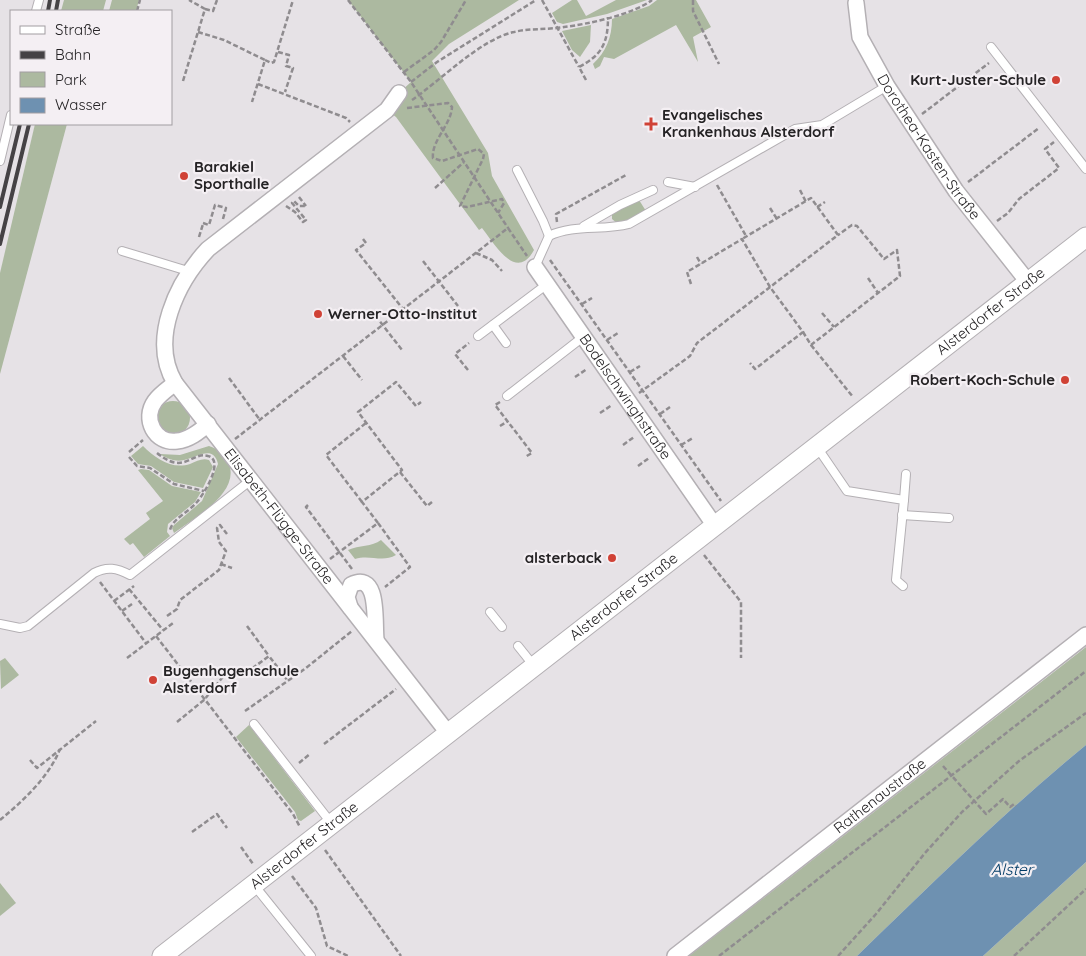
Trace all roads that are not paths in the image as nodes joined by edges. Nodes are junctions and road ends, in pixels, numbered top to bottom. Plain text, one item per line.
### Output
1 (857, 1) edge
2 (991, 47) dead end
3 (887, 86) junction
4 (399, 93) dead end
5 (10, 119) edge
6 (0, 161) edge
7 (1086, 169) edge
8 (517, 170) dead end
9 (668, 182) dead end
10 (695, 187) junction
11 (652, 190) dead end
12 (582, 228) junction
13 (549, 236) junction
14 (1086, 237) edge
15 (122, 251) dead end
16 (536, 267) joint
17 (188, 272) junction
18 (1028, 282) junction
19 (546, 285) junction
20 (493, 325) junction
21 (478, 336) road end
22 (583, 337) junction
23 (506, 343) dead end
24 (175, 383) junction
25 (507, 396) road end
26 (208, 424) junction
27 (817, 447) junction
28 (906, 474) dead end
29 (251, 480) junction
30 (904, 500) junction
31 (902, 515) junction
32 (949, 518) dead end
33 (715, 526) junction
34 (902, 586) dead end
35 (350, 607) junction
36 (490, 612) dead end
37 (0, 624) edge
38 (502, 627) dead end
39 (1086, 635) edge
40 (376, 641) junction
41 (518, 646) dead end
42 (534, 666) junction
43 (254, 724) dead end
44 (448, 733) junction
45 (332, 824) junction
46 (258, 881) junction
47 (162, 956) edge
48 (311, 956) edge
49 (675, 956) edge

1 - 3 street, Dorothea-Kasten-Straße
2 - 7 lane
3 - 10 lane
3 - 18 street, Dorothea-Kasten-Straße
4 - 17 street, Elisabeth-Flügge-Straße
5 - 6 lane
8 - 13 lane
9 - 10 lane
10 - 12 lane
11 - 12 lane
12 - 13 lane
13 - 16 lane
14 - 18 street, Alsterdorfer Straße
15 - 17 lane
16 - 19 street, Bodelschwinghstraße
17 - 24 street, Elisabeth-Flügge-Straße
18 - 27 street, Alsterdorfer Straße
19 - 20 lane
19 - 22 street, Bodelschwinghstraße
20 - 21 lane
20 - 23 lane
22 - 25 lane
22 - 33 street, Bodelschwinghstraße
24 - 26 street, Elisabeth-Flügge-Straße
24 - 26 street
26 - 29 street, Elisabeth-Flügge-Straße
27 - 30 lane
27 - 33 street, Alsterdorfer Straße
28 - 30 lane
29 - 35 street, Elisabeth-Flügge-Straße
29 - 37 lane
30 - 31 lane
31 - 32 lane
31 - 34 lane
33 - 42 street, Alsterdorfer Straße
35 - 40 street, Elisabeth-Flügge-Straße
35 - 40 street, Elisabeth-Flügge-Straße
36 - 38 lane
39 - 49 street, Rathenaustraße
40 - 44 street, Elisabeth-Flügge-Straße
41 - 42 lane
42 - 44 street, Alsterdorfer Straße
43 - 45 lane
44 - 45 street, Alsterdorfer Straße
45 - 46 street, Alsterdorfer Straße
46 - 47 street, Alsterdorfer Straße
46 - 48 lane

